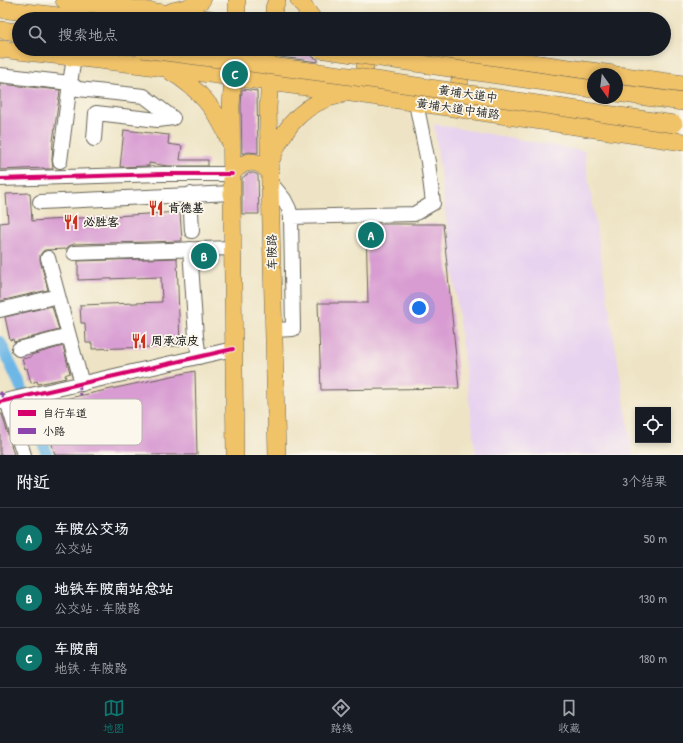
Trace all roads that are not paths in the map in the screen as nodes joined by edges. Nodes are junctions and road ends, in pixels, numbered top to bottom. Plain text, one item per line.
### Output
1 (202, 0) edge
2 (237, 0) edge
3 (299, 0) edge
4 (72, 1) edge
5 (0, 9) edge
6 (25, 12) edge
7 (86, 12) edge
8 (135, 12) edge
9 (170, 12) edge
10 (237, 12) edge
11 (308, 12) edge
12 (0, 30) edge
13 (12, 31) edge
14 (0, 49) edge
15 (12, 50) edge
16 (75, 56) edge
17 (82, 56) edge
18 (144, 56) edge
19 (193, 56) edge
20 (235, 56) edge
21 (271, 56) edge
22 (367, 56) edge
23 (369, 56) edge
24 (478, 56) edge
25 (486, 56) edge
26 (134, 64) junction
27 (165, 69) junction
28 (587, 70) edge
29 (0, 75) edge
30 (623, 76) edge
31 (233, 78) junction
32 (70, 83) junction
33 (269, 83) junction
34 (683, 84) edge
35 (587, 88) edge
36 (96, 91) junction
37 (351, 93) junction
38 (623, 94) edge
39 (376, 97) junction
40 (680, 102) edge
41 (416, 103) junction
42 (470, 111) junction
43 (96, 113) junction
44 (679, 125) edge
45 (94, 139) dead end
46 (683, 142) edge
47 (232, 146) junction
48 (60, 161) dead end
49 (270, 173) junction
50 (232, 174) junction
51 (0, 179) edge
52 (232, 193) junction
53 (190, 194) junction
54 (40, 202) dead end
55 (291, 217) junction
56 (192, 230) dead end
57 (233, 248) junction
58 (190, 249) junction
59 (74, 252) dead end
60 (48, 258) dead end
61 (58, 296) junction
62 (0, 310) edge
63 (274, 330) junction
64 (68, 336) junction
65 (18, 349) dead end
66 (234, 349) junction
67 (199, 357) junction
68 (82, 384) junction
69 (12, 399) edge
70 (3, 401) edge
71 (10, 419) edge
72 (20, 445) edge
73 (24, 455) edge
74 (234, 455) edge
75 (277, 455) edge

1 - 9 main road
2 - 10 main road
3 - 11 main road
4 - 7 main road
4 - 8 main road
5 - 6 main road
12 - 13 main road
14 - 15 main road, 黄埔大道中辅路
16 - 32 street
17 - 26 main road, 黄埔大道中辅路
18 - 26 main road
19 - 44 main road, 黄埔大道中, bridge
20 - 31 main road
21 - 33 main road, 车陂路
22 - 35 main road, 黄埔大道中, bridge
23 - 39 main road
24 - 42 main road
25 - 28 main road
26 - 27 main road, 黄埔大道中辅路
27 - 31 main road, 黄埔大道中辅路
27 - 47 main road
29 - 32 street
30 - 34 main road
31 - 33 main road, 黄埔大道中辅路
31 - 47 main road
32 - 36 street
32 - 48 street
33 - 37 main road, 黄埔大道中辅路
33 - 49 main road, 车陂路
36 - 43 street
36 - 43 street
37 - 39 main road, 黄埔大道中辅路
37 - 49 main road
38 - 40 main road
39 - 41 main road, 黄埔大道中辅路
41 - 42 main road, 黄埔大道中辅路
41 - 55 street
42 - 46 main road, 黄埔大道中辅路
43 - 45 street
47 - 50 main road
49 - 50 main road
49 - 55 street
49 - 63 main road, 车陂路
50 - 51 street
50 - 52 main road
52 - 53 street
52 - 57 main road
53 - 54 street
53 - 56 street
55 - 63 street
57 - 58 street
57 - 66 main road
58 - 59 street
58 - 67 street
60 - 61 street
61 - 62 street
61 - 64 street
63 - 75 main road, 车陂路
64 - 65 street
64 - 68 street
66 - 67 street
66 - 74 main road
67 - 68 street
68 - 69 street
70 - 71 street
72 - 73 street

